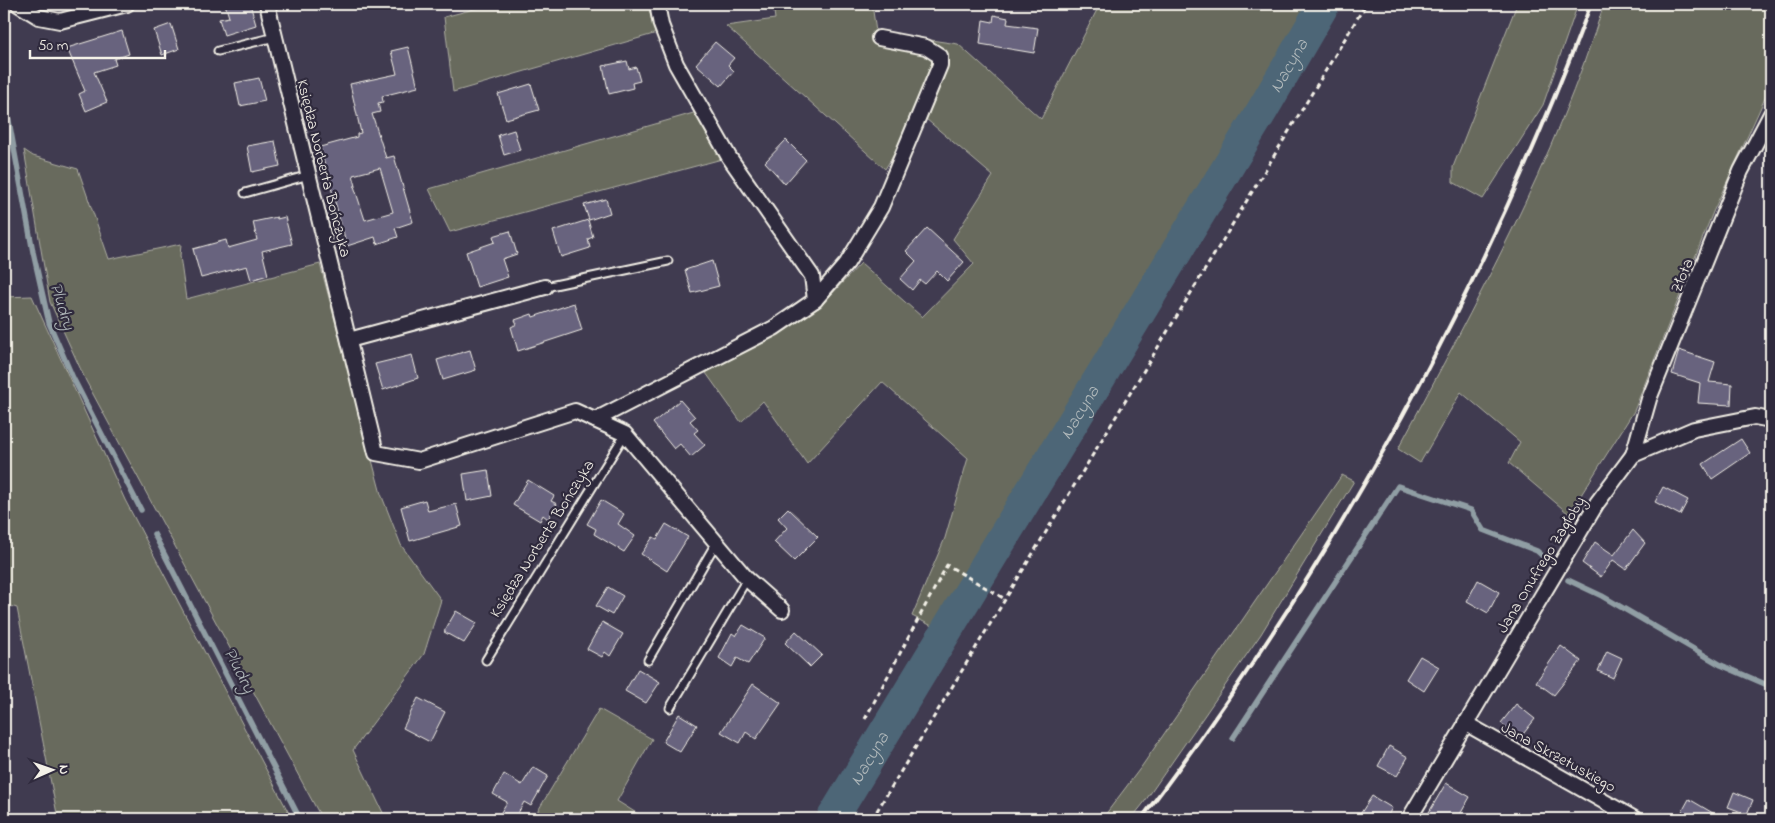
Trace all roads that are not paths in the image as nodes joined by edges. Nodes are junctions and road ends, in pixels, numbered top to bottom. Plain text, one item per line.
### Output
1 (18, 4) edge
2 (126, 4) edge
3 (267, 4) edge
4 (657, 4) edge
5 (275, 37) junction
6 (879, 38) dead end
7 (218, 51) dead end
8 (1771, 116) edge
9 (308, 175) junction
10 (245, 193) dead end
11 (668, 261) dead end
12 (545, 287) joint
13 (816, 300) junction
14 (349, 340) junction
15 (595, 420) junction
16 (1771, 420) edge
17 (625, 434) junction
18 (1633, 455) junction
19 (717, 542) junction
20 (747, 579) junction
21 (782, 610) dead end
22 (486, 660) dead end
23 (648, 660) dead end
24 (670, 708) dead end
25 (1465, 723) junction
26 (1409, 819) edge
27 (1635, 819) edge

1 - 2 street
3 - 5 street, Księdza Norberta Bończyka
4 - 13 street
5 - 7 lane
5 - 9 street, Księdza Norberta Bończyka
6 - 13 street
8 - 18 street, Złota
9 - 10 lane
9 - 14 street, Księdza Norberta Bończyka
11 - 12 lane
12 - 14 street
13 - 15 street
14 - 15 street, Księdza Norberta Bończyka
15 - 17 street, Księdza Norberta Bończyka
16 - 18 street
17 - 19 street, Księdza Norberta Bończyka
17 - 22 lane, Księdza Norberta Bończyka
18 - 25 street, Jana Onufrego Zagłoby
19 - 20 street, Księdza Norberta Bończyka
19 - 23 lane
20 - 21 street, Księdza Norberta Bończyka
20 - 24 lane
25 - 26 street, Jana Onufrego Zagłoby
25 - 27 street, Jana Skrzetuskiego

